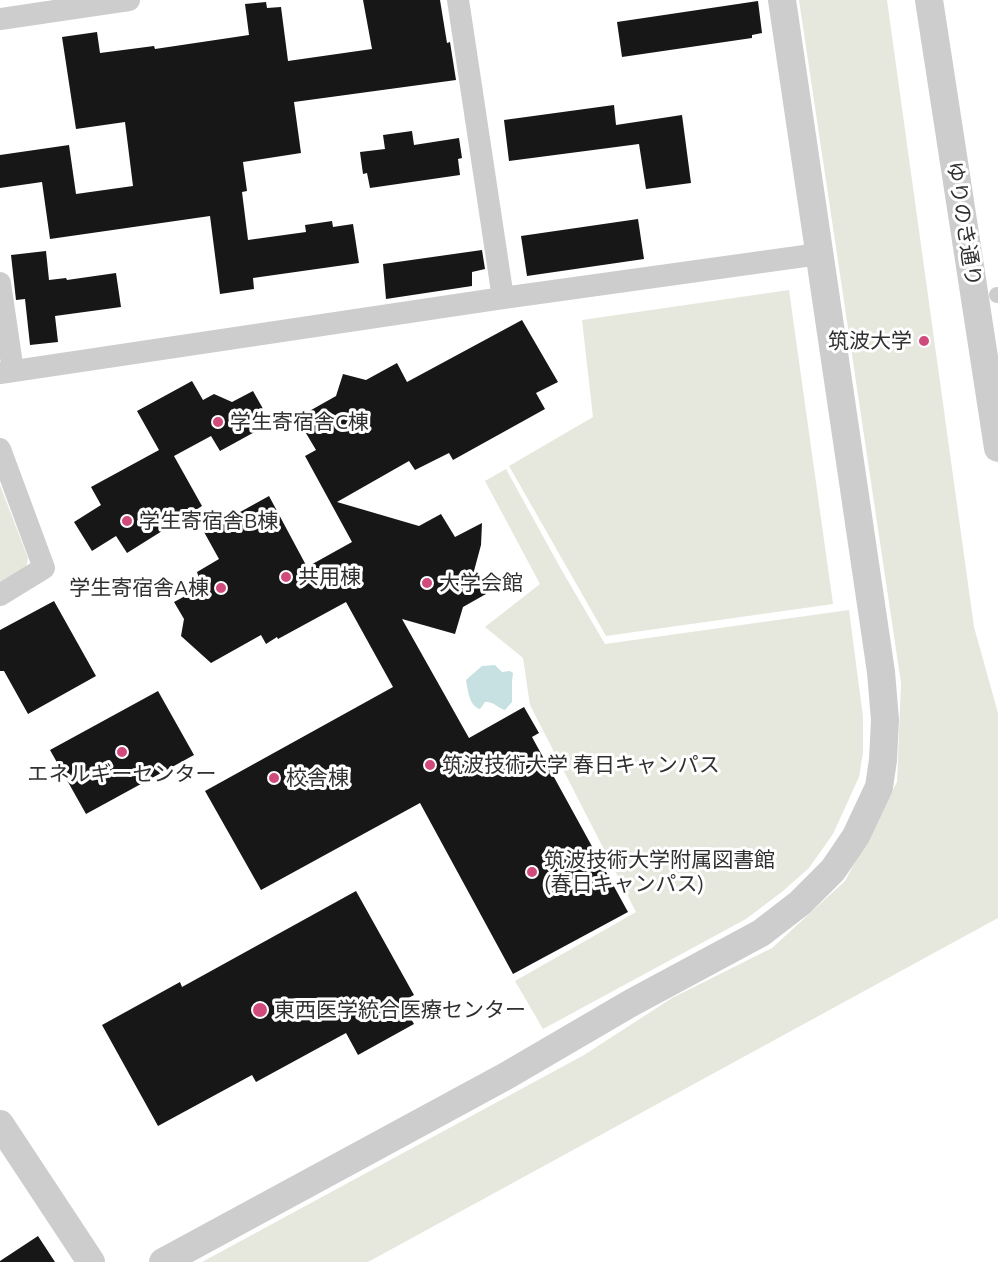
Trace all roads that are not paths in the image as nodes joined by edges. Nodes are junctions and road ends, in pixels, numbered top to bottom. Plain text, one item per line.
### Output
1 (129, 0) edge
2 (458, 0) edge
3 (782, 0) edge
4 (929, 0) edge
5 (0, 19) edge
6 (819, 254) junction
7 (0, 283) edge
8 (502, 298) junction
9 (7, 372) edge
10 (998, 448) edge
11 (0, 449) edge
12 (0, 596) edge
13 (0, 1124) edge
14 (91, 1262) edge
15 (163, 1262) edge

1 - 5 street
2 - 8 street
3 - 6 street
4 - 10 street, ゆりのき通り
6 - 8 street
6 - 15 street
7 - 9 street
8 - 9 street
11 - 12 street
13 - 14 street

